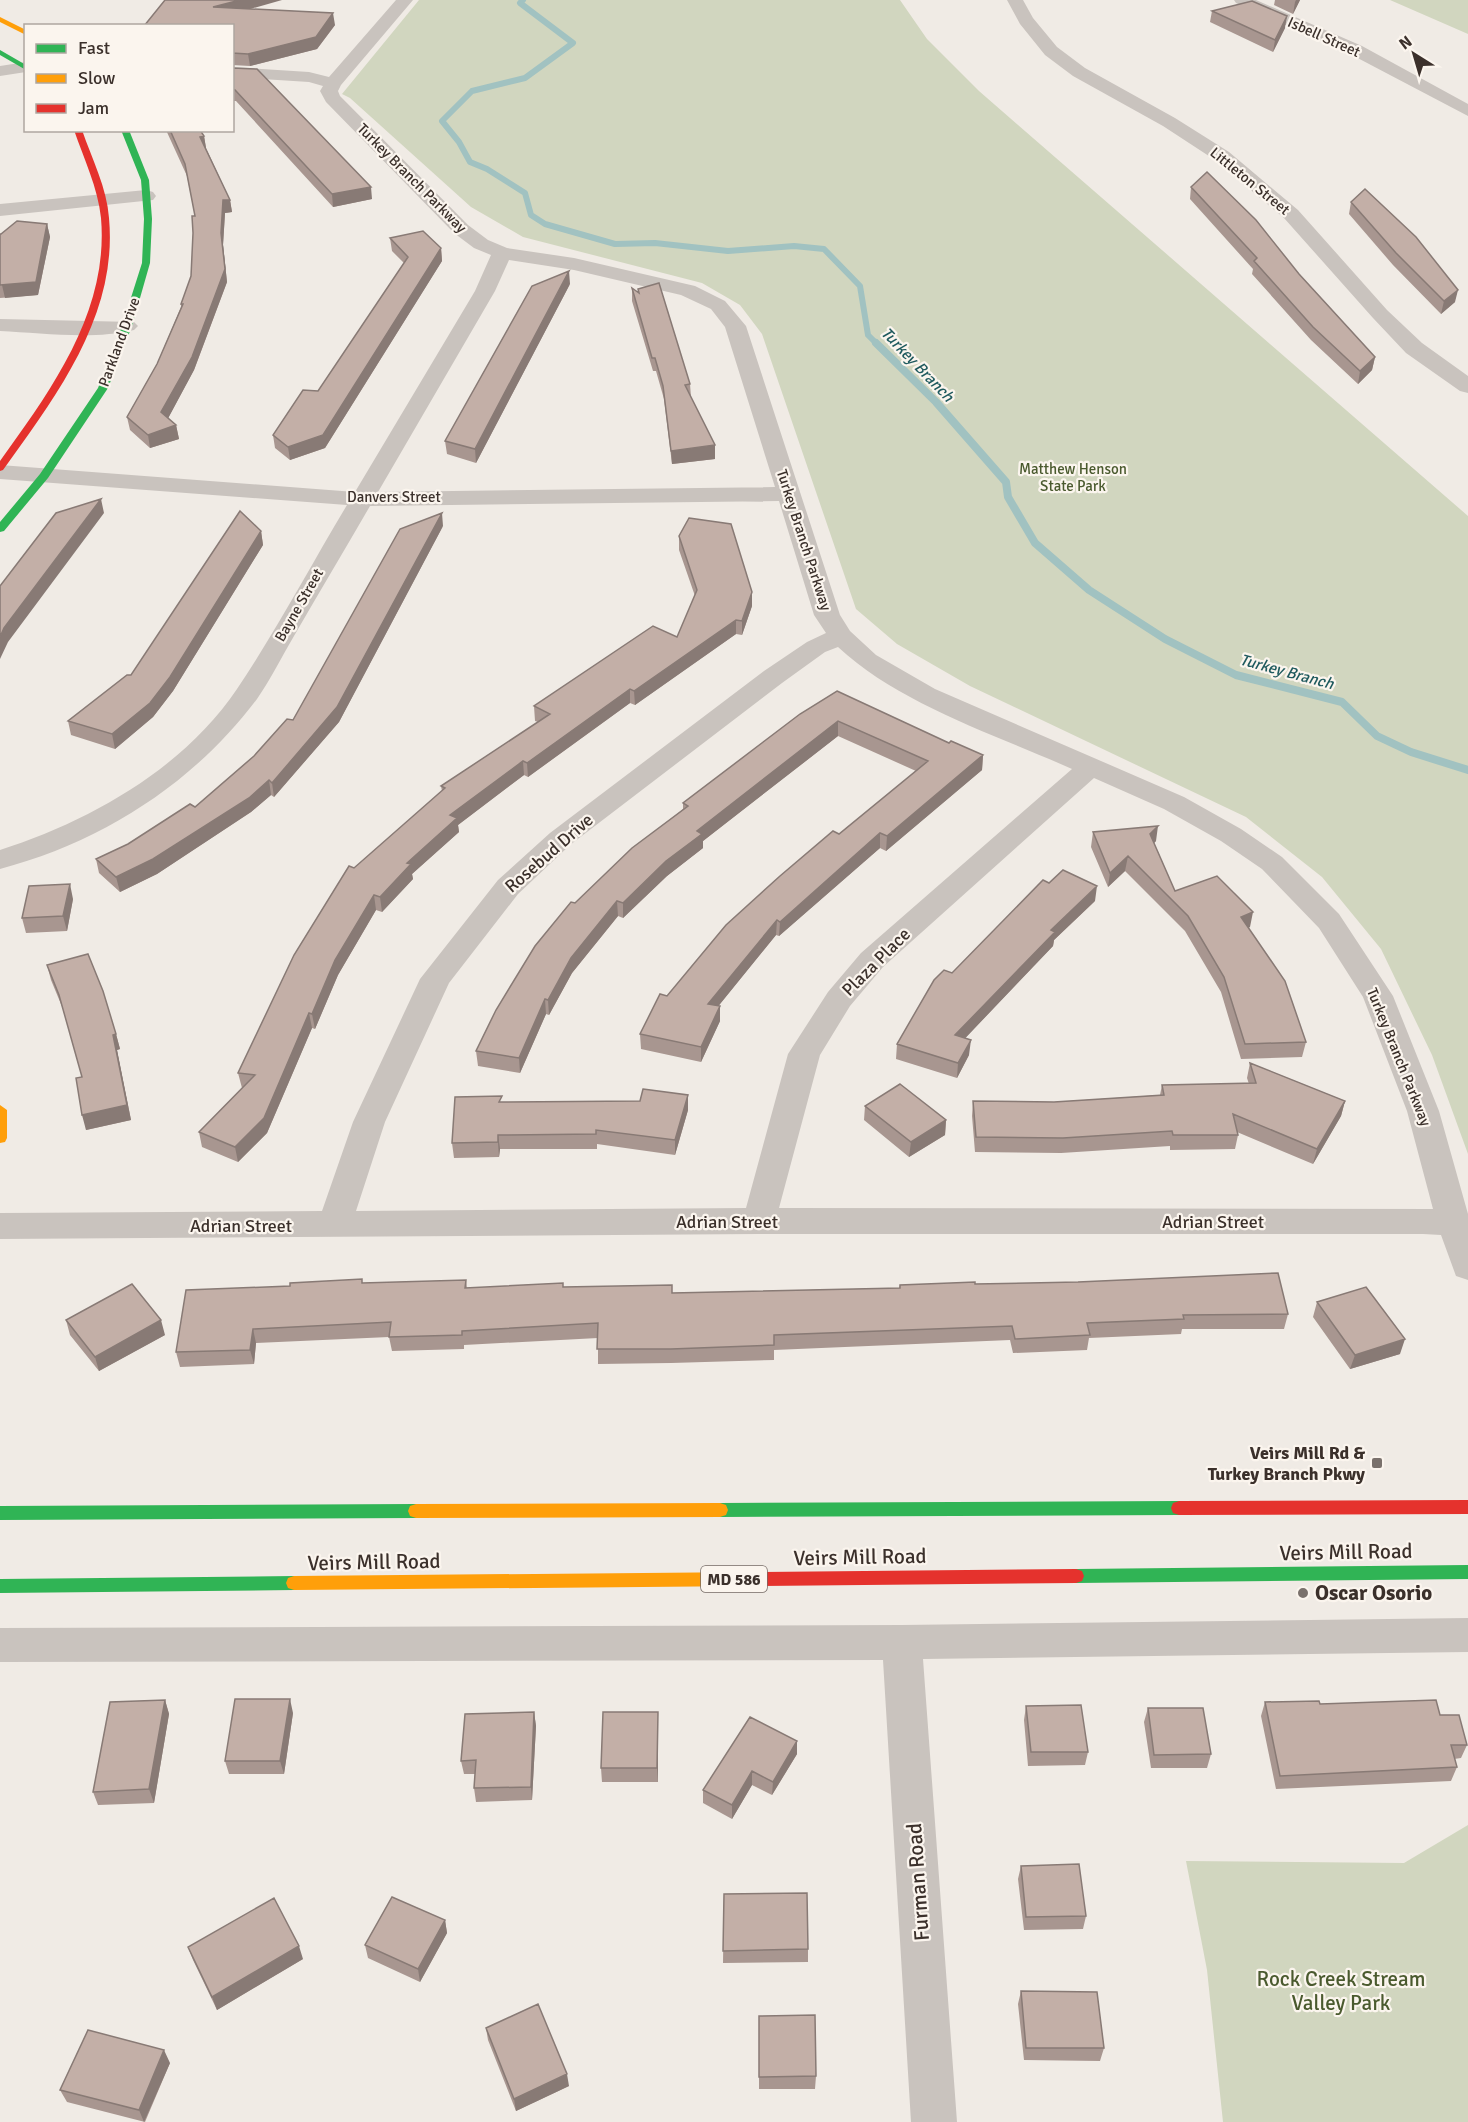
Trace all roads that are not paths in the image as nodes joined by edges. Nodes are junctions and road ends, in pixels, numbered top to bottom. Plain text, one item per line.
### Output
1 (405, 0) edge
2 (1015, 0) edge
3 (1242, 0) edge
4 (0, 19) edge
5 (24, 32) edge
6 (0, 52) edge
7 (24, 66) edge
8 (24, 67) edge
9 (0, 71) edge
10 (234, 72) edge
11 (333, 83) junction
12 (1468, 111) edge
13 (79, 132) edge
14 (126, 132) edge
15 (146, 196) junction
16 (100, 200) junction
17 (0, 210) edge
18 (502, 253) junction
19 (0, 325) edge
20 (127, 326) junction
21 (85, 328) junction
22 (1468, 386) edge
23 (0, 468) edge
24 (0, 472) edge
25 (44, 476) junction
26 (788, 494) junction
27 (360, 499) junction
28 (0, 529) edge
29 (841, 636) junction
30 (1091, 766) junction
31 (0, 860) edge
32 (0, 1110) edge
33 (0, 1138) edge
34 (758, 1221) junction
35 (1454, 1224) junction
36 (0, 1226) edge
37 (334, 1226) junction
38 (1468, 1267) edge
39 (1468, 1507) edge
40 (0, 1513) edge
41 (1468, 1572) edge
42 (0, 1586) edge
43 (1468, 1635) edge
44 (902, 1642) junction
45 (0, 1644) edge
46 (934, 2122) edge

1 - 11 street
2 - 22 street, Littleton Street
3 - 12 street, Isbell Street
4 - 5 street
6 - 7 street
8 - 9 street
10 - 11 street
11 - 18 street, Turkey Branch Parkway
13 - 16 street
14 - 15 street, Parkland Drive
15 - 16 street
15 - 20 street, Parkland Drive
16 - 17 street
16 - 21 street
18 - 26 street, Turkey Branch Parkway
18 - 27 street, Bayne Street
19 - 21 street
20 - 21 street
20 - 25 street, Parkland Drive
21 - 23 street
24 - 25 street, Danvers Street
25 - 27 street, Danvers Street
25 - 28 street, Parkland Drive
26 - 27 street, Danvers Street
26 - 29 street, Turkey Branch Parkway
27 - 31 street, Bayne Street
29 - 30 street, Turkey Branch Parkway
29 - 37 street, Rosebud Drive
30 - 34 street, Plaza Place
30 - 35 street, Turkey Branch Parkway
32 - 33 street
34 - 35 street, Adrian Street
34 - 37 street, Adrian Street
35 - 38 street, Turkey Branch Parkway
36 - 37 street, Adrian Street
39 - 40 street
41 - 42 street, Veirs Mill Road / MD 586
43 - 44 street
44 - 45 street
44 - 46 street, Furman Road

